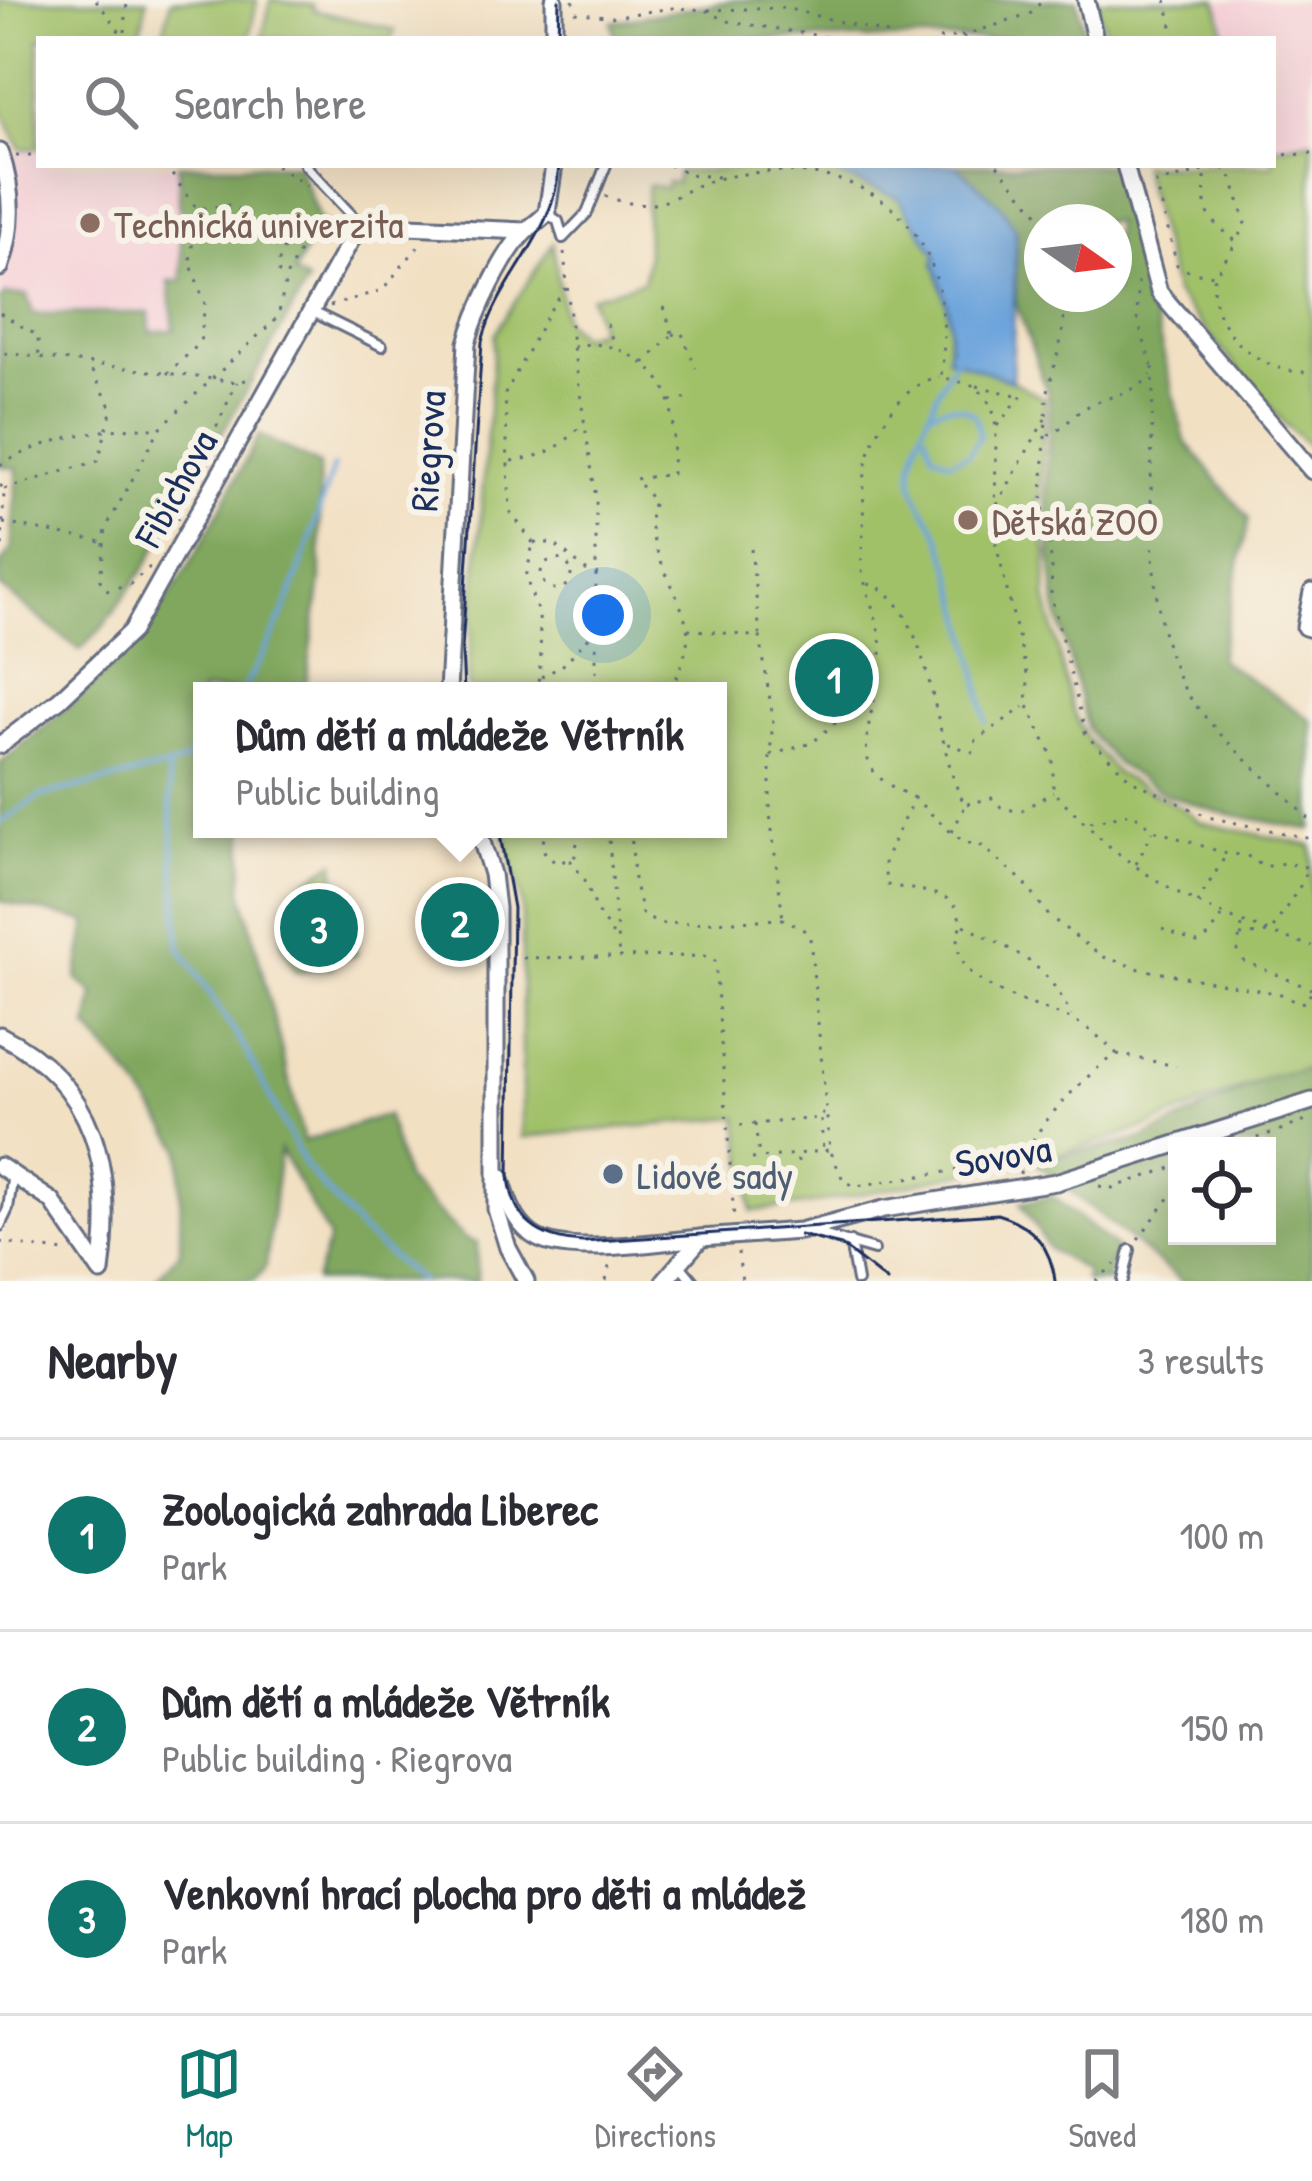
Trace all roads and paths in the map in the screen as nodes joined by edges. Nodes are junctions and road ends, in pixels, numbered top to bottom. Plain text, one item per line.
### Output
1 (96, 0) edge
2 (128, 0) edge
3 (563, 0) edge
4 (1043, 0) edge
5 (1086, 0) edge
6 (1166, 0) edge
7 (706, 10) junction
8 (125, 36) edge
9 (555, 36) edge
10 (820, 36) edge
11 (890, 36) edge
12 (961, 36) edge
13 (1094, 36) edge
14 (1174, 36) edge
15 (1, 154) edge
16 (1312, 154) edge
17 (1276, 155) edge
18 (36, 156) edge
19 (167, 168) edge
20 (281, 168) edge
21 (308, 168) edge
22 (554, 168) edge
23 (605, 168) edge
24 (676, 168) edge
25 (1000, 168) edge
26 (1126, 168) edge
27 (1203, 168) edge
28 (1206, 168) edge
29 (1226, 168) edge
30 (722, 177) junction
31 (300, 180) dead end
32 (597, 193) junction
33 (1031, 204) edge
34 (197, 209) junction
35 (547, 213) junction
36 (360, 224) junction
37 (434, 227) junction
38 (336, 229) dead end
39 (526, 230) junction
40 (562, 238) junction
41 (1237, 242) junction
42 (1146, 251) junction
43 (0, 268) edge
44 (287, 275) junction
45 (1215, 275) junction
46 (567, 286) junction
47 (664, 307) dead end
48 (311, 312) junction
49 (1066, 312) edge
50 (0, 313) edge
51 (608, 324) dead end
52 (673, 335) junction
53 (382, 346) dead end
54 (572, 346) junction
55 (614, 347) junction
56 (5, 353) dead end
57 (38, 361) junction
58 (643, 364) junction
59 (89, 367) junction
60 (1153, 367) junction
61 (696, 368) dead end
62 (1312, 372) edge
63 (167, 374) junction
64 (275, 376) junction
65 (941, 377) junction
66 (213, 380) junction
67 (237, 382) junction
68 (976, 386) junction
69 (1027, 389) dead end
70 (1022, 396) junction
71 (688, 398) dead end
72 (669, 401) junction
73 (1046, 418) junction
74 (585, 421) junction
75 (110, 427) junction
76 (160, 428) junction
77 (996, 428) junction
78 (1045, 435) junction
79 (510, 461) junction
80 (0, 465) edge
81 (1312, 472) edge
82 (2, 487) edge
83 (995, 509) junction
84 (3, 523) junction
85 (178, 532) dead end
86 (104, 542) junction
87 (532, 543) junction
88 (751, 549) dead end
89 (2, 553) edge
90 (154, 564) dead end
91 (586, 570) junction
92 (570, 574) junction
93 (598, 574) junction
94 (545, 584) junction
95 (866, 584) junction
96 (1312, 592) edge
97 (531, 595) junction
98 (688, 629) junction
99 (1312, 629) edge
100 (596, 632) junction
101 (760, 637) junction
102 (539, 678) junction
103 (448, 682) edge
104 (537, 682) edge
105 (596, 682) edge
106 (673, 682) edge
107 (877, 686) junction
108 (1027, 704) junction
109 (946, 743) junction
110 (0, 745) edge
111 (770, 755) junction
112 (1053, 792) junction
113 (914, 798) junction
114 (965, 805) junction
115 (1087, 822) junction
116 (1312, 822) edge
117 (1154, 830) junction
118 (952, 833) junction
119 (481, 838) edge
120 (544, 838) edge
121 (576, 838) edge
122 (609, 838) edge
123 (633, 838) edge
124 (1312, 839) edge
125 (1226, 854) junction
126 (570, 860) junction
127 (1136, 864) junction
128 (1310, 868) edge
129 (1292, 898) junction
130 (1302, 902) dead end
131 (1197, 903) junction
132 (1223, 916) junction
133 (784, 919) junction
134 (962, 924) junction
135 (1243, 925) junction
136 (1162, 929) dead end
137 (1270, 933) junction
138 (1238, 936) junction
139 (618, 942) junction
140 (1312, 946) edge
141 (619, 957) junction
142 (497, 958) junction
143 (1312, 991) edge
144 (1073, 1020) junction
145 (0, 1036) edge
146 (1116, 1053) junction
147 (1176, 1066) dead end
148 (1312, 1101) edge
149 (826, 1107) junction
150 (821, 1118) junction
151 (1312, 1119) edge
152 (755, 1124) junction
153 (740, 1125) dead end
154 (1260, 1137) edge
155 (823, 1150) junction
156 (830, 1150) junction
157 (1027, 1153) junction
158 (797, 1154) junction
159 (496, 1162) junction
160 (798, 1162) dead end
161 (7, 1168) edge
162 (1168, 1169) edge
163 (1094, 1186) dead end
164 (1020, 1188) junction
165 (1168, 1201) edge
166 (0, 1226) edge
167 (800, 1231) junction
168 (735, 1236) junction
169 (700, 1239) junction
170 (850, 1241) junction
171 (0, 1242) edge
172 (874, 1250) dead end
173 (1130, 1250) junction
174 (611, 1254) dead end
175 (91, 1256) junction
176 (679, 1264) junction
177 (101, 1276) edge
178 (526, 1281) edge
179 (606, 1281) edge
180 (664, 1281) edge
181 (693, 1281) edge
182 (742, 1281) edge
183 (857, 1281) edge
184 (1096, 1281) edge
185 (1123, 1281) edge

1 - 8 path
2 - 8 path
3 - 7 path
3 - 9 street
4 - 12 path
5 - 13 street
6 - 14 path
7 - 10 path
7 - 11 path
15 - 18 path
15 - 43 street
16 - 17 path
19 - 34 path
20 - 31 path
21 - 36 lane
22 - 35 street
23 - 32 lane
24 - 30 path
25 - 33 path
26 - 42 street
27 - 45 path
28 - 41 path
29 - 41 path
30 - 32 path
30 - 65 path
32 - 40 lane
34 - 44 path
34 - 63 path
35 - 39 street, Riegrova
35 - 40 lane
36 - 37 street
36 - 48 street, Fibichova
37 - 39 street
37 - 48 path
38 - 44 path
39 - 103 street, Riegrova
40 - 46 path
41 - 45 path
42 - 60 path
42 - 81 street
44 - 66 path
45 - 62 path
46 - 54 path
46 - 79 path
47 - 52 path
48 - 53 lane
48 - 64 street, Fibichova
49 - 73 path
50 - 57 path
51 - 55 path
52 - 58 path
52 - 61 path
54 - 55 path
54 - 74 path
55 - 58 path
56 - 57 path
57 - 59 path
58 - 72 path
59 - 63 path
59 - 75 path
60 - 78 path
60 - 116 path
63 - 66 path
64 - 67 path
64 - 110 street, Fibichova
65 - 68 path
65 - 95 path
66 - 67 path
66 - 76 path
67 - 85 path
68 - 70 path
68 - 77 path
69 - 70 path
70 - 77 path
71 - 72 path
72 - 98 path
73 - 78 path
73 - 83 path
74 - 79 path
74 - 93 path
75 - 76 path
75 - 80 path
75 - 82 path
76 - 86 path
77 - 83 path
78 - 124 path
79 - 87 path
82 - 84 path
83 - 108 path
84 - 86 path
84 - 89 path
86 - 90 path
87 - 91 path
87 - 97 path
88 - 101 path
91 - 92 path
91 - 93 path
92 - 94 path
92 - 94 path
93 - 100 path
94 - 97 path
95 - 107 path
95 - 109 path
96 - 99 street
97 - 102 path
98 - 101 path
98 - 106 path
100 - 102 path
100 - 105 path
101 - 111 path
102 - 104 path
107 - 111 path
107 - 113 path
108 - 109 path
108 - 112 path
109 - 114 path
111 - 133 path
112 - 114 path
112 - 115 path
113 - 118 path
113 - 134 path
114 - 118 path
115 - 117 path
115 - 127 path
117 - 125 path
117 - 127 path
118 - 143 path
119 - 142 street
120 - 126 path
121 - 126 path
122 - 139 path
123 - 133 path
125 - 128 path
125 - 131 path
126 - 139 path
127 - 131 path
128 - 129 path
129 - 130 path
129 - 137 path
131 - 132 path
132 - 135 path
132 - 136 path
133 - 149 path
134 - 144 path
134 - 144 path
135 - 137 path
135 - 138 path
137 - 138 path
137 - 140 path
138 - 143 path
139 - 141 path
141 - 142 path
141 - 168 path
142 - 159 street
144 - 146 path
145 - 177 street
146 - 147 path
146 - 157 path
148 - 164 street, Sovova
149 - 150 path
149 - 156 path
150 - 152 path
150 - 155 path
151 - 154 path
152 - 153 path
152 - 158 path
155 - 156 path
155 - 158 path
156 - 157 path
157 - 164 path
158 - 160 path
159 - 169 street
159 - 178 street
161 - 166 lane
161 - 175 street
162 - 163 path
164 - 167 street, Sovova
165 - 173 path
167 - 168 street, Sovova
167 - 170 lane
168 - 169 street, Sovova
168 - 182 path
169 - 176 street
170 - 172 lane
170 - 183 lane
171 - 175 path
173 - 184 path
173 - 185 lane
174 - 179 path
175 - 177 street
176 - 180 street
176 - 181 lane

